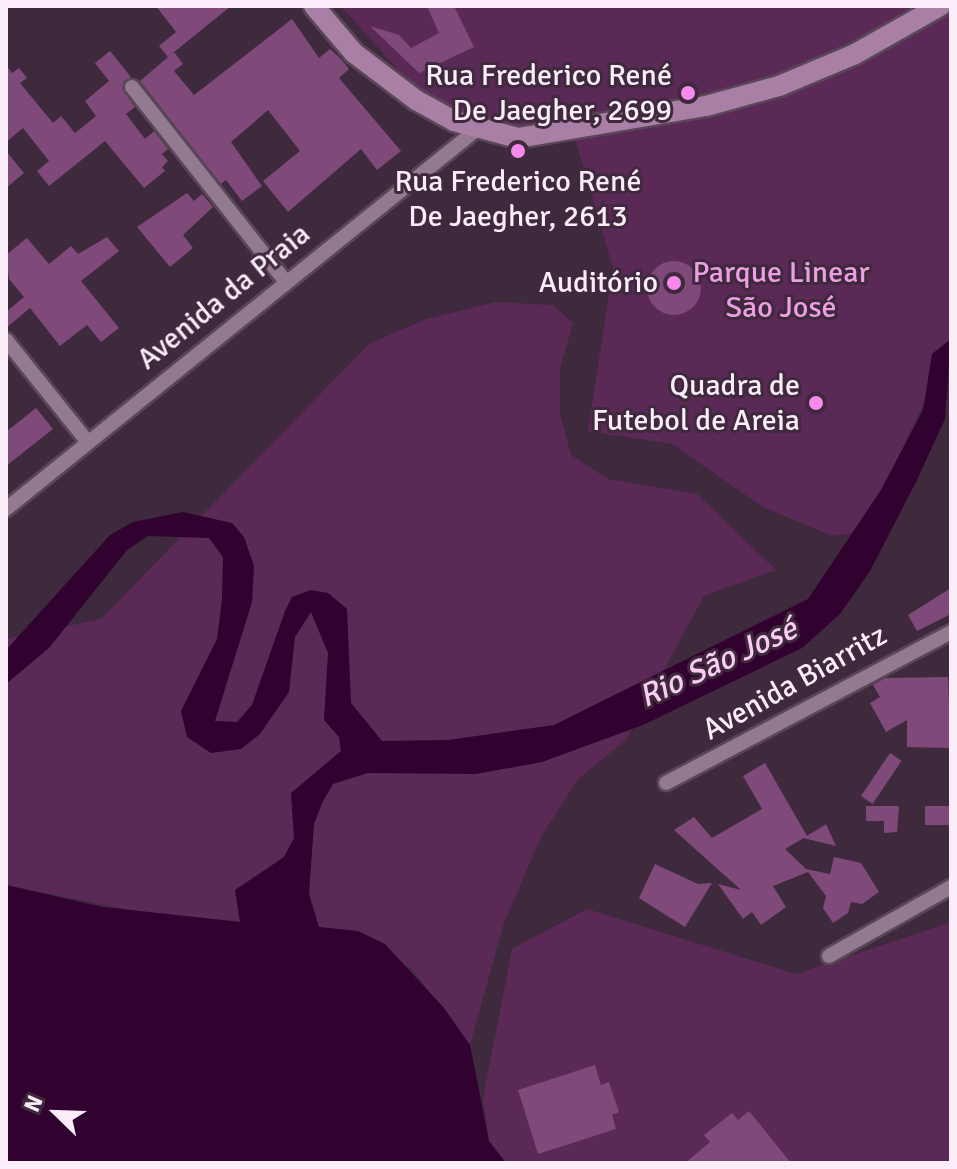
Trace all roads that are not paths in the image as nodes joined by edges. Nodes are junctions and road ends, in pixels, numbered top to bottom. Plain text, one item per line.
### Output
1 (314, 6) edge
2 (940, 6) edge
3 (132, 87) dead end
4 (476, 130) junction
5 (285, 281) junction
6 (6, 340) edge
7 (87, 441) junction
8 (6, 509) edge
9 (951, 632) edge
10 (666, 783) dead end
11 (951, 887) edge
12 (829, 956) dead end

1 - 4 main road
2 - 4 main road
3 - 5 street
4 - 5 street, Avenida da Praia
5 - 7 street, Avenida da Praia
6 - 7 street
7 - 8 street, Avenida da Praia
9 - 10 street, Avenida Biarritz
11 - 12 street

